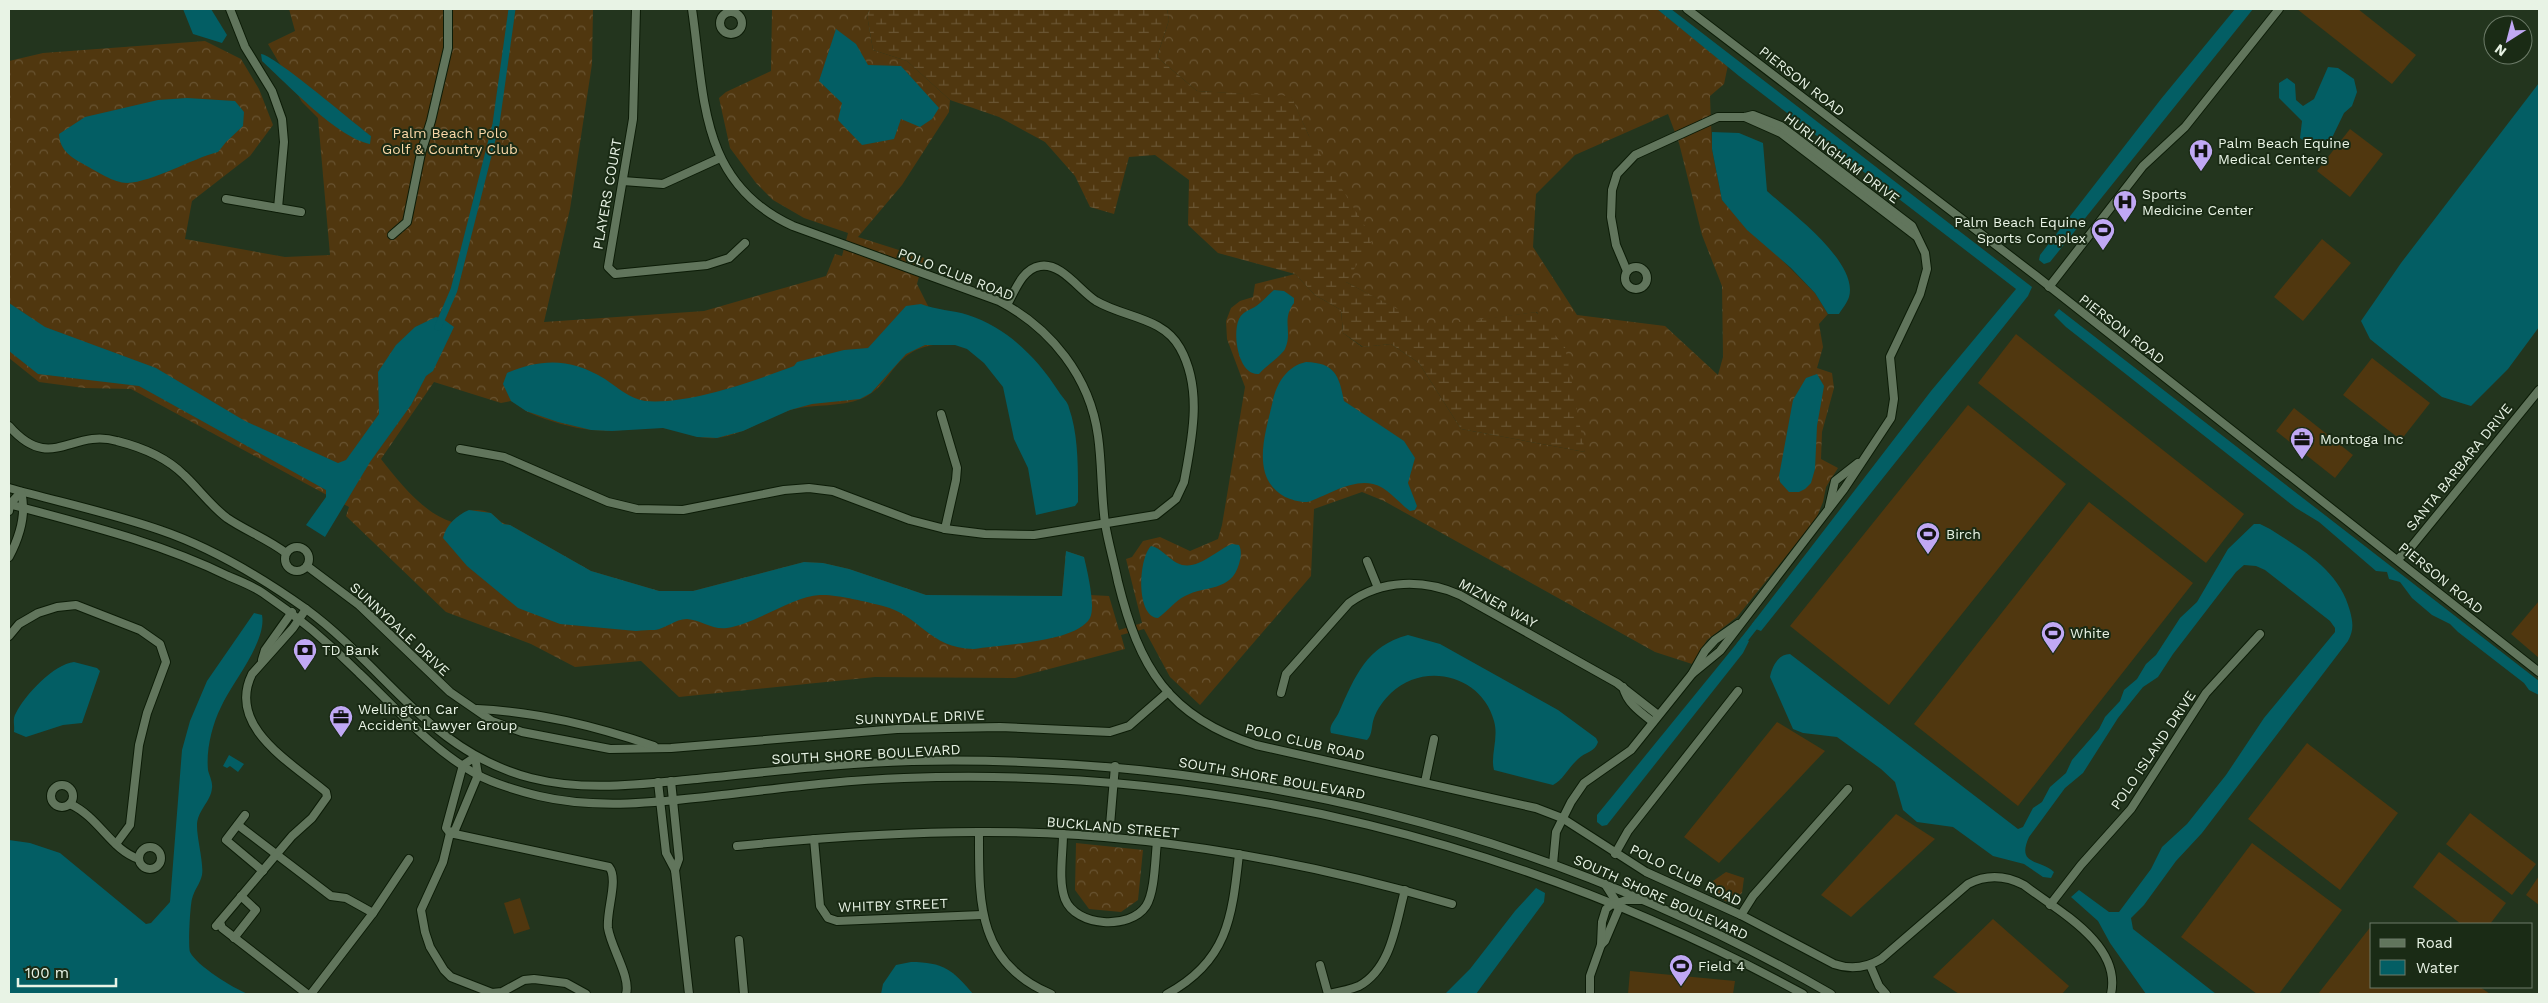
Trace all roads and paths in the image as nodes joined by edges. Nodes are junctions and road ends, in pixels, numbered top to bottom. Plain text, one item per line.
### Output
1 (230, 9) edge
2 (448, 9) edge
3 (636, 9) edge
4 (692, 9) edge
5 (1688, 9) edge
6 (2279, 9) edge
7 (720, 158) junction
8 (623, 181) junction
9 (226, 199) dead end
10 (278, 208) junction
11 (302, 212) dead end
12 (392, 234) dead end
13 (745, 243) dead end
14 (1627, 271) dead end
15 (2049, 287) junction
16 (1007, 305) junction
17 (2539, 390) edge
18 (941, 414) dead end
19 (9, 426) edge
20 (460, 449) dead end
21 (9, 488) edge
22 (22, 492) junction
23 (9, 506) edge
24 (25, 508) junction
25 (1105, 524) junction
26 (946, 529) junction
27 (286, 552) junction
28 (9, 557) edge
29 (2398, 559) junction
30 (1367, 561) dead end
31 (307, 566) junction
32 (1378, 588) junction
33 (298, 604) junction
34 (306, 609) junction
35 (290, 614) junction
36 (299, 621) junction
37 (2260, 634) dead end
38 (9, 636) edge
39 (262, 660) junction
40 (2539, 672) edge
41 (1623, 687) junction
42 (1738, 691) dead end
43 (1168, 692) junction
44 (1281, 693) dead end
45 (477, 709) junction
46 (1658, 715) junction
47 (1652, 722) junction
48 (1434, 738) dead end
49 (659, 748) junction
50 (476, 757) junction
51 (462, 765) junction
52 (1115, 766) junction
53 (478, 775) junction
54 (671, 781) junction
55 (658, 782) junction
56 (1113, 782) junction
57 (1424, 782) junction
58 (1848, 790) dead end
59 (674, 800) junction
60 (661, 801) junction
61 (70, 804) dead end
62 (246, 815) dead end
63 (1562, 818) junction
64 (238, 825) junction
65 (979, 832) junction
66 (450, 833) junction
67 (1063, 834) junction
68 (1109, 838) junction
69 (814, 839) junction
70 (1157, 842) junction
71 (116, 844) junction
72 (736, 846) dead end
73 (1240, 854) junction
74 (1616, 854) junction
75 (277, 855) junction
76 (139, 859) dead end
77 (409, 860) dead end
78 (1553, 864) junction
79 (675, 870) junction
80 (263, 871) junction
81 (1605, 884) junction
82 (1405, 890) junction
83 (242, 896) junction
84 (1644, 900) junction
85 (1452, 904) dead end
86 (1616, 905) junction
87 (2050, 905) junction
88 (373, 913) junction
89 (982, 915) junction
90 (1741, 915) junction
91 (234, 938) junction
92 (739, 940) dead end
93 (1601, 945) junction
94 (1320, 964) dead end
95 (1870, 965) junction
96 (309, 994) edge
97 (586, 994) edge
98 (626, 994) edge
99 (689, 994) edge
100 (744, 994) edge
101 (1051, 994) edge
102 (1167, 994) edge
103 (1328, 994) edge
104 (1590, 994) edge
105 (1803, 994) edge
106 (1831, 994) edge
107 (1886, 994) edge
108 (2111, 994) edge

1 - 10 street
2 - 12 street
3 - 8 street, PLAYERS COURT
4 - 7 street, POLO CLUB ROAD
5 - 15 street, PIERSON ROAD
6 - 15 street
7 - 8 street
7 - 16 street, POLO CLUB ROAD
8 - 13 street, PLAYERS COURT
9 - 10 street
10 - 11 street
14 - 46 street, HURLINGHAM DRIVE
15 - 29 street, PIERSON ROAD
16 - 25 street, POLO CLUB ROAD
16 - 25 street
17 - 29 street, SANTA BARBARA DRIVE
18 - 26 street
19 - 27 street, SUNNYDALE DRIVE
20 - 26 street
21 - 22 street, SOUTH SHORE BOULEVARD
22 - 23 street
22 - 24 street
22 - 33 street, SOUTH SHORE BOULEVARD
23 - 24 street, SOUTH SHORE BOULEVARD
24 - 28 street
24 - 35 street, SOUTH SHORE BOULEVARD
25 - 26 street
25 - 43 street, POLO CLUB ROAD
27 - 31 street, SUNNYDALE DRIVE
27 - 31 street
29 - 40 street, PIERSON ROAD
30 - 32 street
31 - 45 street, SUNNYDALE DRIVE
32 - 41 street, MIZNER WAY
32 - 44 street, MIZNER WAY
33 - 34 street, SOUTH SHORE BOULEVARD
33 - 35 street
34 - 36 street
34 - 50 street, SOUTH SHORE BOULEVARD
35 - 36 street, SOUTH SHORE BOULEVARD
35 - 39 street
36 - 39 street
36 - 51 street, SOUTH SHORE BOULEVARD
37 - 87 street, POLO ISLAND DRIVE
38 - 71 street
39 - 75 street
41 - 46 street, MIZNER WAY
41 - 47 street
42 - 74 street
43 - 49 street, SUNNYDALE DRIVE
43 - 57 street, POLO CLUB ROAD
45 - 49 street, SUNNYDALE DRIVE
45 - 49 street, SUNNYDALE DRIVE
46 - 47 street, HURLINGHAM DRIVE
47 - 63 street, HURLINGHAM DRIVE
48 - 57 street
50 - 51 street
50 - 53 street
50 - 55 street, SOUTH SHORE BOULEVARD
51 - 53 street, SOUTH SHORE BOULEVARD
51 - 66 street
52 - 54 street, SOUTH SHORE BOULEVARD
52 - 56 street
52 - 78 street, SOUTH SHORE BOULEVARD
53 - 60 street, SOUTH SHORE BOULEVARD
53 - 66 street
54 - 55 street, SOUTH SHORE BOULEVARD
54 - 59 street
55 - 60 street
56 - 59 street, SOUTH SHORE BOULEVARD
56 - 68 street
56 - 86 street, SOUTH SHORE BOULEVARD
57 - 63 street, POLO CLUB ROAD
58 - 90 street
59 - 60 street, SOUTH SHORE BOULEVARD
59 - 79 street
60 - 79 street
61 - 71 street
62 - 64 street
63 - 74 street, POLO CLUB ROAD
63 - 78 street, HURLINGHAM DRIVE
64 - 75 street
64 - 80 street
65 - 67 street, BUCKLAND STREET
65 - 69 street, BUCKLAND STREET
65 - 89 street
66 - 97 street
66 - 98 street
67 - 68 street, BUCKLAND STREET
67 - 70 street
68 - 70 street, BUCKLAND STREET
69 - 72 street, BUCKLAND STREET
69 - 89 street, WHITBY STREET
70 - 73 street, BUCKLAND STREET
71 - 76 street
73 - 82 street, BUCKLAND STREET
73 - 102 street
74 - 90 street, POLO CLUB ROAD
75 - 80 street
75 - 88 street
77 - 88 street
78 - 81 street, SOUTH SHORE BOULEVARD
79 - 99 street
80 - 83 street
81 - 84 street, SOUTH SHORE BOULEVARD
81 - 86 street
82 - 85 street, BUCKLAND STREET
82 - 103 street
83 - 91 street
83 - 91 street
84 - 86 street
84 - 106 street, SOUTH SHORE BOULEVARD
86 - 93 street
86 - 93 street
86 - 105 street, SOUTH SHORE BOULEVARD
87 - 95 street
87 - 108 street
88 - 96 street
89 - 101 street
90 - 95 street, POLO CLUB ROAD
91 - 96 street
92 - 100 street
93 - 104 street
94 - 103 street
95 - 107 street

